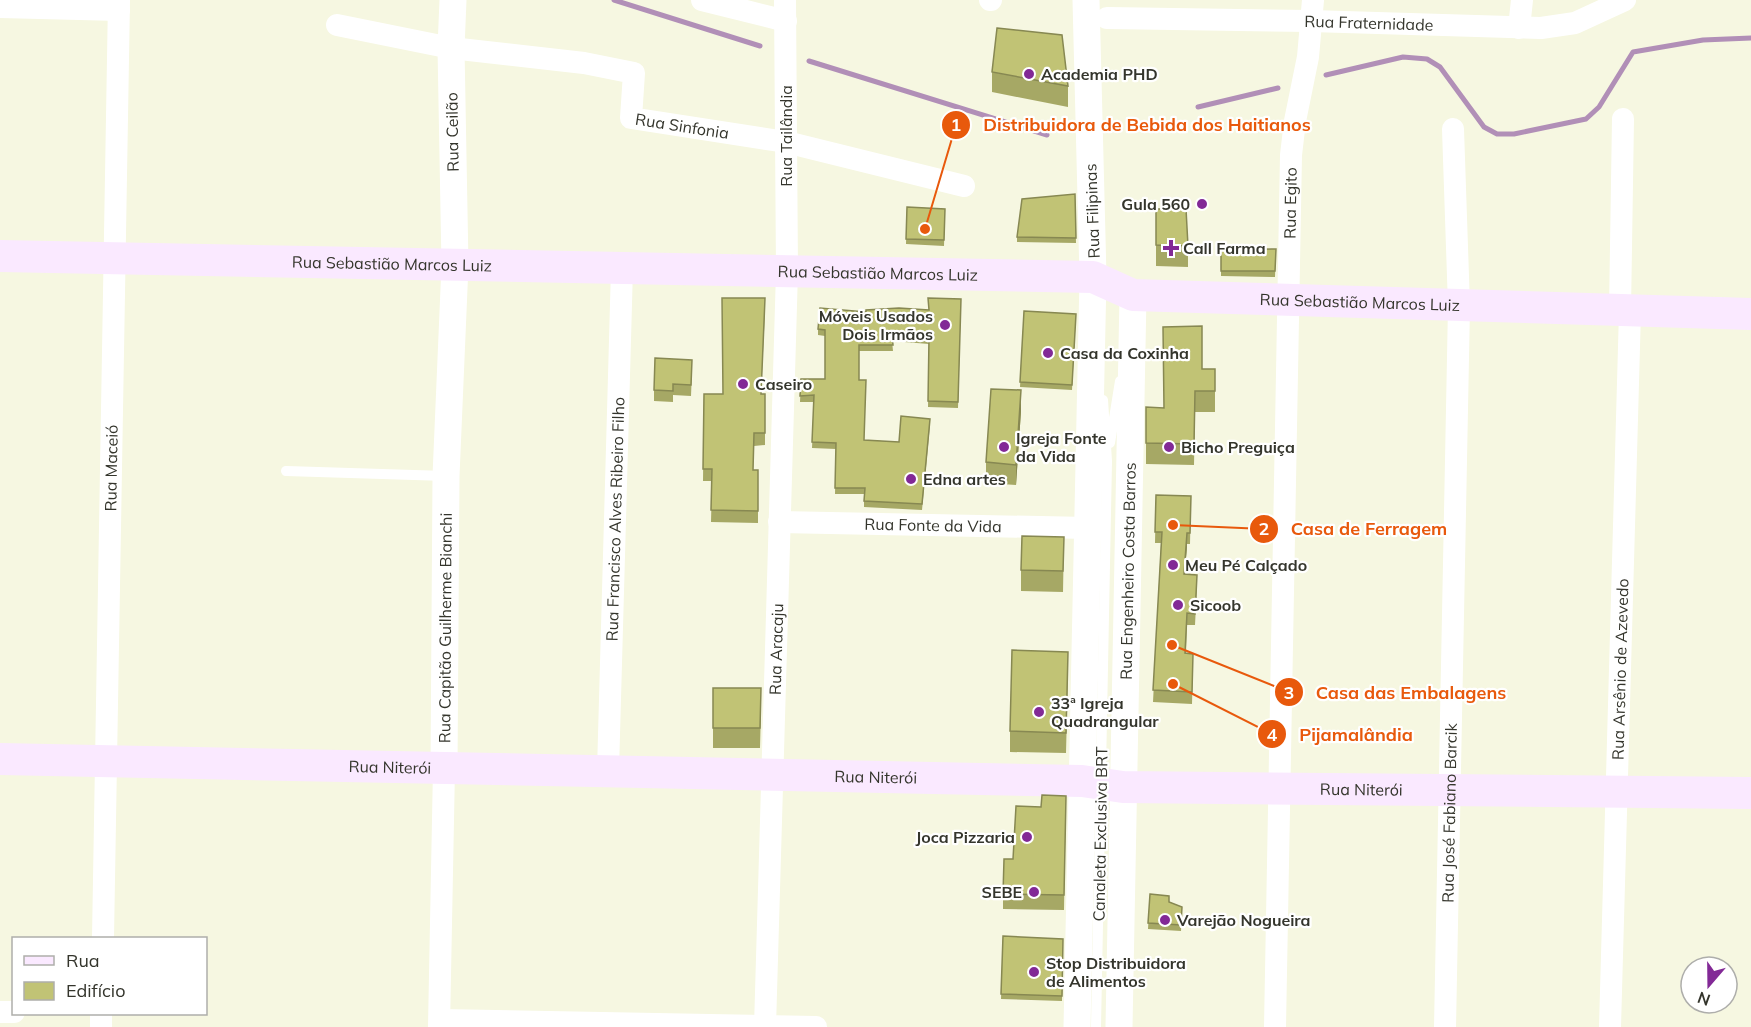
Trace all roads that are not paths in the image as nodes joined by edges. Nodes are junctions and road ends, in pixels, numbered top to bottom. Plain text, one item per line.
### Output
1 (453, 0) edge
2 (702, 0) edge
3 (1086, 0) edge
4 (1522, 0) edge
5 (1625, 0) edge
6 (119, 5) edge
7 (0, 8) edge
8 (786, 10) edge
9 (1312, 10) edge
10 (1107, 18) dead end
11 (338, 25) dead end
12 (1519, 28) junction
13 (451, 48) junction
14 (1623, 118) dead end
15 (1453, 129) dead end
16 (786, 142) junction
17 (964, 186) dead end
18 (0, 256) edge
19 (115, 258) junction
20 (454, 265) junction
21 (622, 268) junction
22 (787, 271) junction
23 (1093, 278) junction
24 (1133, 295) junction
25 (1289, 300) junction
26 (1459, 306) junction
27 (1625, 311) junction
28 (1751, 314) edge
29 (1107, 461) junction
30 (286, 471) dead end
31 (446, 476) junction
32 (779, 522) junction
33 (1088, 528) junction
34 (0, 759) edge
35 (106, 761) junction
36 (444, 768) junction
37 (609, 771) junction
38 (772, 775) junction
39 (1102, 784) junction
40 (1279, 789) junction
41 (1450, 789) junction
42 (1616, 792) junction
43 (1751, 794) edge
44 (103, 937) edge
45 (440, 1024) edge
46 (765, 1027) edge
47 (816, 1027) edge
48 (1077, 1027) edge
49 (1096, 1027) edge
50 (1119, 1027) edge
51 (1275, 1027) edge
52 (1445, 1027) edge
53 (1610, 1027) edge

1 - 13 street, Rua Ceilão
2 - 8 street
3 - 23 street, Rua Filipinas
4 - 12 street
5 - 12 street, Rua Fraternidade
6 - 7 street
6 - 19 street, Rua Maceió
8 - 16 street, Rua Tailândia
9 - 10 street, Rua Fraternidade
9 - 12 street, Rua Fraternidade
9 - 25 street, Rua Egito
11 - 13 street, Rua Sinfonia
13 - 16 street, Rua Sinfonia
13 - 20 street, Rua Ceilão
14 - 27 street, Rua Arsênio de Azevedo
15 - 26 street, Rua José Fabiano Barcik
16 - 17 street, Rua Sinfonia
16 - 22 street, Rua Tailândia
18 - 19 main road, Rua Sebastião Marcos Luiz
19 - 20 main road, Rua Sebastião Marcos Luiz
19 - 35 street, Rua Maceió
20 - 21 main road, Rua Sebastião Marcos Luiz
20 - 31 street, Rua Capitão Guilherme Bianchi
21 - 22 main road, Rua Sebastião Marcos Luiz
21 - 37 street, Rua Francisco Alves Ribeiro Filho
22 - 23 main road, Rua Sebastião Marcos Luiz
22 - 32 street, Rua Aracaju
23 - 24 main road, Rua Sebastião Marcos Luiz
23 - 29 lane, Canaleta Exclusiva BRT
23 - 33 street, Rua Engenheiro Costa Barros
24 - 25 main road, Rua Sebastião Marcos Luiz
24 - 29 lane, Canaleta Exclusiva BRT
24 - 39 street, Rua Engenheiro Costa Barros
25 - 26 main road, Rua Sebastião Marcos Luiz
25 - 40 street, Rua Egito
26 - 27 main road, Rua Sebastião Marcos Luiz
26 - 41 street, Rua José Fabiano Barcik
27 - 28 main road, Rua Sebastião Marcos Luiz
27 - 42 street, Rua Arsênio de Azevedo
29 - 39 lane, Canaleta Exclusiva BRT
30 - 31 lane
31 - 36 street, Rua Capitão Guilherme Bianchi
32 - 33 street, Rua Fonte da Vida
32 - 38 street, Rua Aracaju
33 - 39 street, Rua Engenheiro Costa Barros
34 - 35 main road, Rua Niterói
35 - 36 main road, Rua Niterói
35 - 44 street, Rua Maceió
36 - 37 main road, Rua Niterói
36 - 45 street, Rua Capitão Guilherme Bianchi
37 - 38 main road, Rua Niterói
38 - 39 main road, Rua Niterói
38 - 46 street, Rua Aracaju
39 - 40 main road, Rua Niterói
39 - 48 street, Rua Engenheiro Costa Barros
39 - 49 lane, Canaleta Exclusiva BRT
39 - 50 street, Rua Engenheiro Costa Barros
40 - 41 main road, Rua Niterói
40 - 51 street, Rua Egito
41 - 42 main road, Rua Niterói
41 - 52 street, Rua José Fabiano Barcik
42 - 43 main road, Rua Niterói
42 - 53 street, Rua Arsênio de Azevedo
45 - 46 street
46 - 47 street

